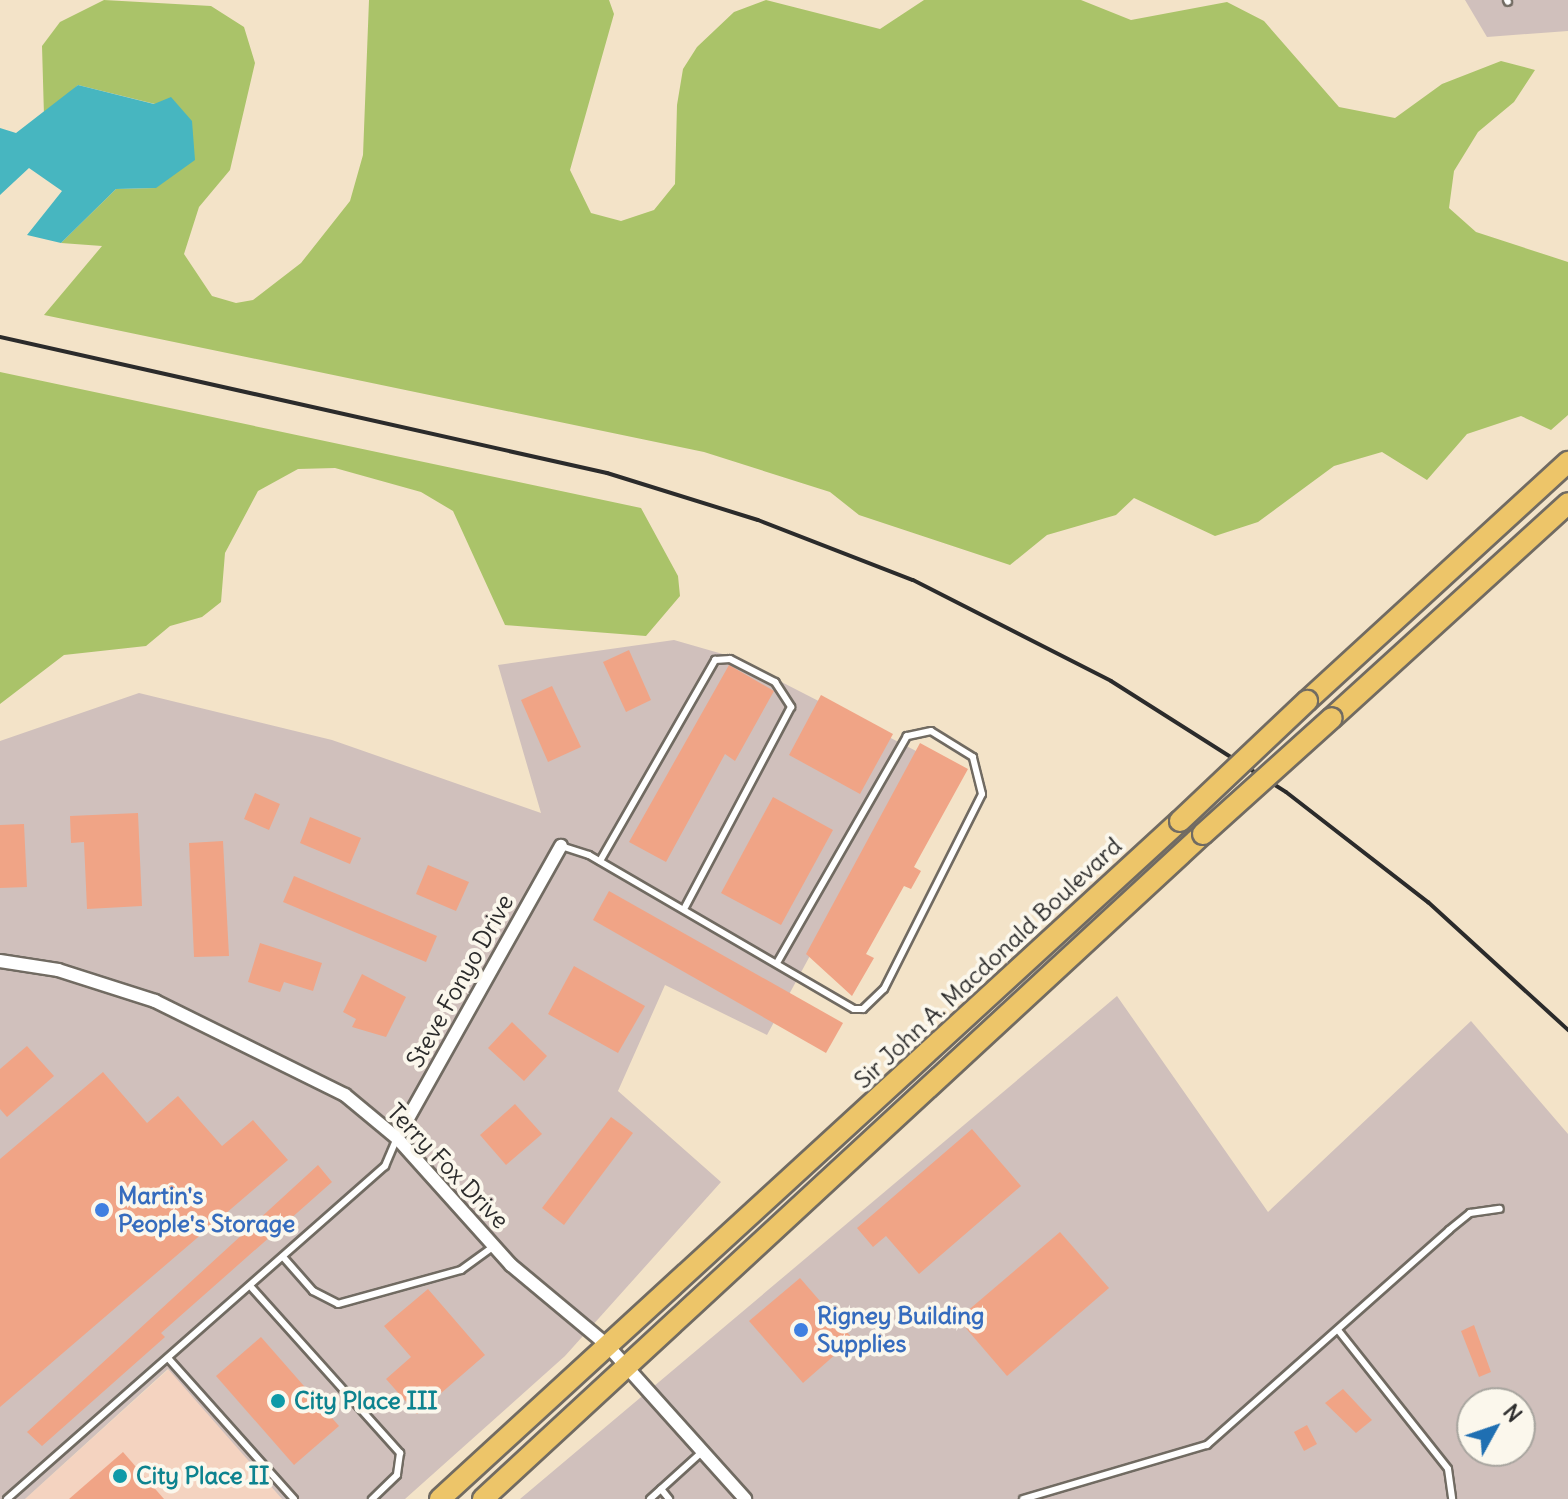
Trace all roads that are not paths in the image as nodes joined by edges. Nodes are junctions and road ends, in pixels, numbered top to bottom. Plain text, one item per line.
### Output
1 (1568, 462) edge
2 (1568, 503) edge
3 (561, 846) joint
4 (600, 861) junction
5 (685, 907) junction
6 (0, 961) edge
7 (777, 963) junction
8 (397, 1138) junction
9 (1500, 1209) dead end
10 (494, 1246) junction
11 (284, 1258) junction
12 (252, 1288) junction
13 (1338, 1330) junction
14 (607, 1345) junction
15 (168, 1358) junction
16 (627, 1367) junction
17 (703, 1451) junction
18 (661, 1489) junction
19 (7, 1499) edge
20 (294, 1499) edge
21 (372, 1499) edge
22 (440, 1499) edge
23 (483, 1499) edge
24 (650, 1499) edge
25 (669, 1499) edge
26 (745, 1499) edge
27 (1023, 1499) edge
28 (1452, 1499) edge

1 - 14 main road, Sir John A. Macdonald Boulevard, bridge
2 - 16 main road, bridge
3 - 4 lane
3 - 8 street, Steve Fonyo Drive
4 - 5 lane
4 - 5 lane
5 - 7 lane
6 - 8 street, Terry Fox Drive
7 - 7 lane
8 - 10 street, Terry Fox Drive
8 - 11 lane
9 - 13 lane
10 - 11 lane
10 - 14 street, Terry Fox Drive
11 - 12 lane
12 - 15 lane
12 - 21 lane
13 - 27 lane
13 - 28 lane
14 - 16 street, Terry Fox Drive
14 - 22 main road, Sir John A. Macdonald Boulevard
15 - 19 lane
15 - 20 lane
16 - 17 street, Terry Fox Drive
16 - 23 main road
17 - 18 lane
17 - 26 street, Terry Fox Drive
18 - 24 lane
18 - 25 lane

